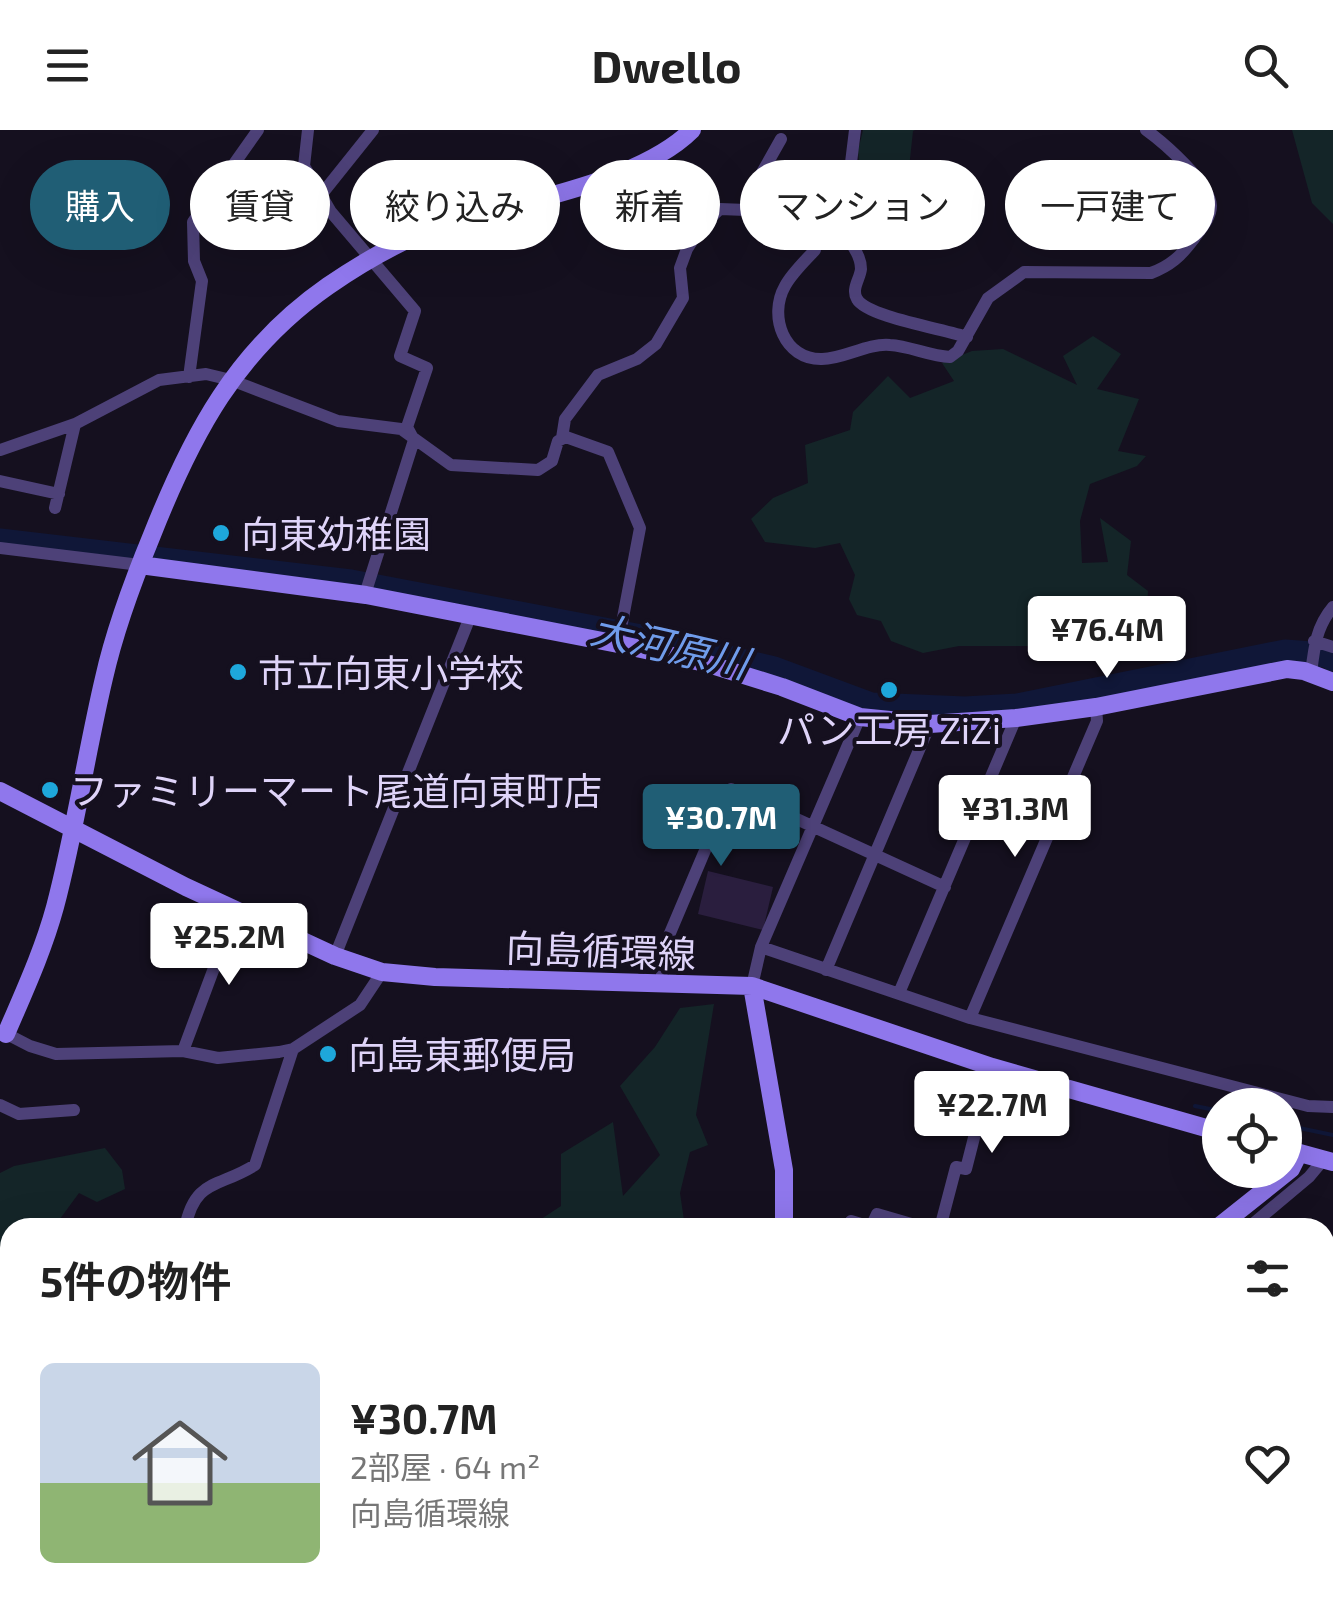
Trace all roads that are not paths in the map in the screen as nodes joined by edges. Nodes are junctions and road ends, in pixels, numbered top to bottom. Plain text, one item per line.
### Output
1 (258, 130) edge
2 (308, 130) edge
3 (373, 130) edge
4 (692, 130) edge
5 (855, 130) edge
6 (1146, 130) edge
7 (782, 139) dead end
8 (305, 160) edge
9 (770, 160) edge
10 (330, 184) edge
11 (330, 209) edge
12 (740, 210) edge
13 (815, 250) edge
14 (370, 258) junction
15 (967, 336) junction
16 (189, 376) junction
17 (231, 380) junction
18 (75, 424) junction
19 (562, 438) junction
20 (414, 440) junction
21 (0, 450) edge
22 (0, 481) edge
23 (0, 548) edge
24 (140, 565) junction
25 (368, 583) dead end
26 (1333, 607) edge
27 (470, 618) junction
28 (1314, 641) junction
29 (618, 644) junction
30 (1333, 647) edge
31 (1312, 667) junction
32 (1333, 682) edge
33 (1096, 707) junction
34 (860, 717) junction
35 (1016, 718) junction
36 (930, 724) junction
37 (0, 791) edge
38 (72, 827) junction
39 (813, 829) junction
40 (875, 855) junction
41 (945, 887) junction
42 (236, 910) junction
43 (761, 947) junction
44 (335, 956) junction
45 (826, 970) junction
46 (382, 972) junction
47 (662, 984) junction
48 (752, 986) junction
49 (898, 994) junction
50 (970, 1018) junction
51 (2, 1037) edge
52 (292, 1049) junction
53 (182, 1051) junction
54 (992, 1067) junction
55 (0, 1105) edge
56 (1333, 1107) edge
57 (74, 1110) dead end
58 (1202, 1127) edge
59 (1302, 1154) edge
60 (1329, 1161) edge
61 (1266, 1188) edge
62 (187, 1218) edge
63 (784, 1218) edge
64 (943, 1218) edge
65 (1229, 1218) edge
66 (1260, 1218) edge

1 - 16 street
2 - 8 street
3 - 10 street
4 - 14 street
5 - 15 street
6 - 15 street
7 - 9 street
11 - 14 street
12 - 19 street
13 - 15 street
14 - 17 street
14 - 20 street
16 - 17 street
16 - 18 street
17 - 20 street
17 - 24 street
18 - 21 street
18 - 22 street
19 - 20 street
19 - 29 street
20 - 25 street
23 - 24 street
24 - 27 street
24 - 38 street
26 - 28 street
27 - 29 street
27 - 44 street
28 - 30 street
28 - 31 street
29 - 34 street
31 - 32 street
31 - 33 street
33 - 35 street
33 - 50 street
34 - 36 street
34 - 39 street
35 - 36 street
35 - 41 street
36 - 40 street
37 - 38 street, 向島循環線
38 - 42 street, 向島循環線
38 - 51 street
39 - 40 street
39 - 43 street
39 - 47 street
40 - 41 street
40 - 45 street
41 - 49 street
42 - 44 street, 向島循環線
42 - 53 street
43 - 45 street
43 - 48 street
44 - 46 street, 向島循環線
45 - 49 street
46 - 47 street, 向島循環線
46 - 52 street
47 - 48 street, 向島循環線
48 - 54 street, 向島循環線
48 - 63 street
49 - 50 street
50 - 56 street
51 - 53 street
52 - 53 street
52 - 62 street
54 - 58 street, 向島循環線
54 - 64 street
55 - 57 street
59 - 60 street
60 - 66 street
61 - 65 street

